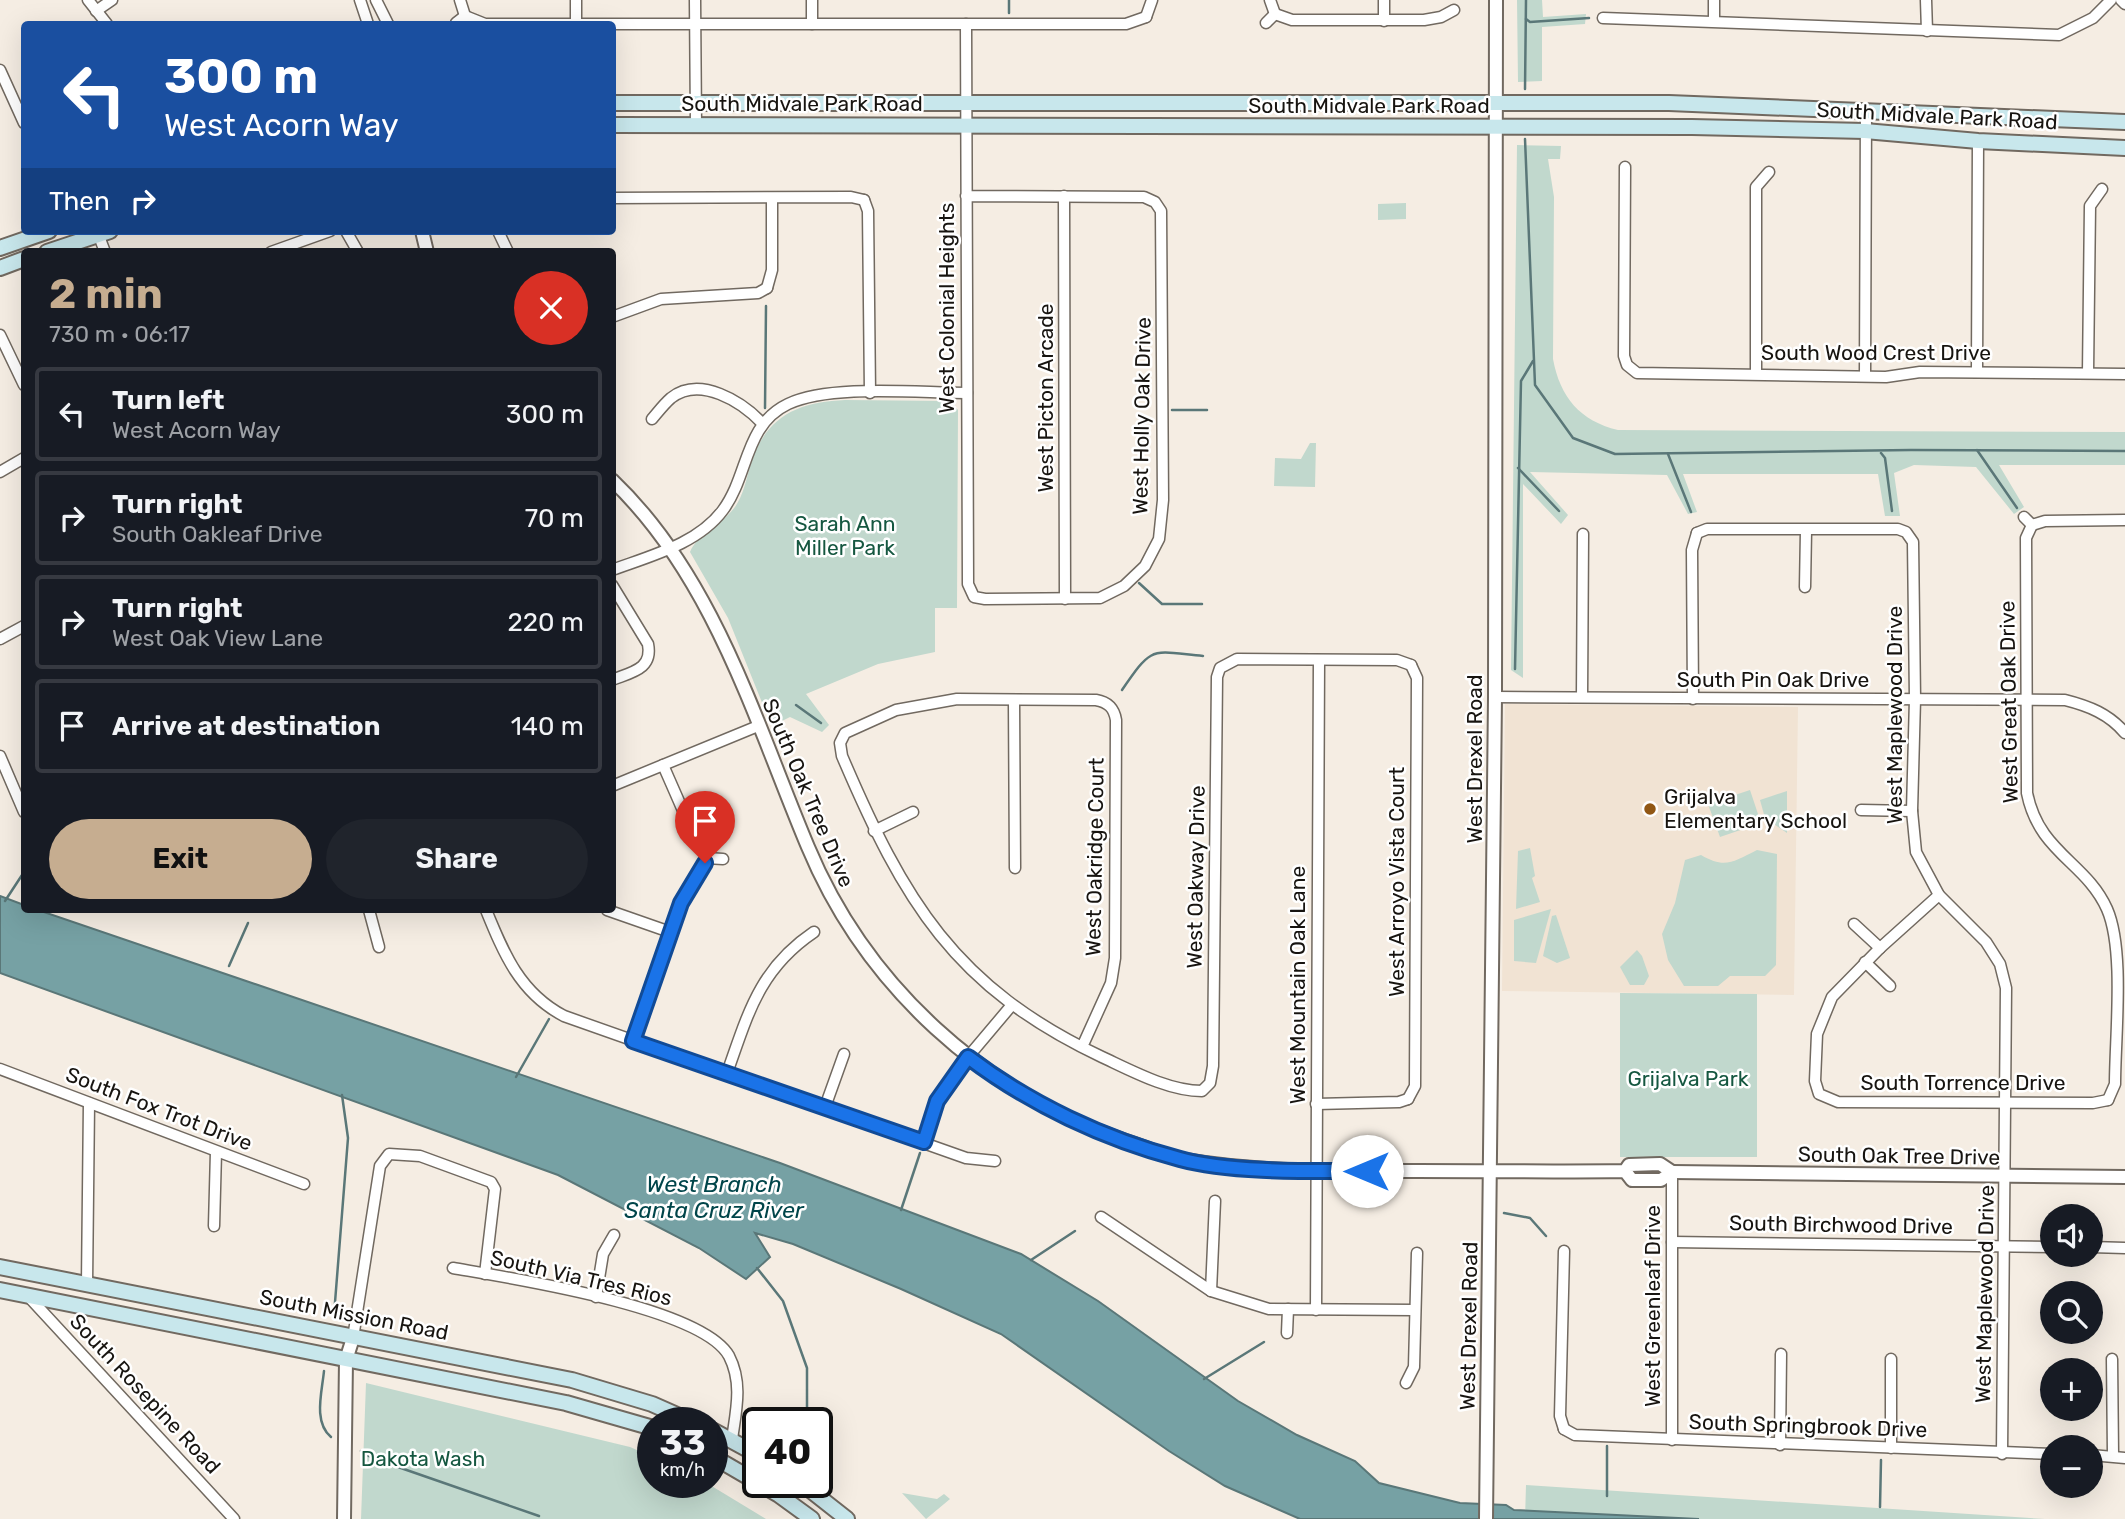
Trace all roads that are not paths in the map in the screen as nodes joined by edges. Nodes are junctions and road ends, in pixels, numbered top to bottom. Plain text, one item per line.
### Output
1 (88, 0) edge
2 (112, 0) edge
3 (360, 0) edge
4 (376, 0) edge
5 (460, 0) edge
6 (576, 0) edge
7 (695, 0) edge
8 (812, 0) edge
9 (1152, 0) edge
10 (1270, 0) edge
11 (1384, 0) edge
12 (1496, 0) edge
13 (1714, 0) edge
14 (1926, 0) edge
15 (2111, 0) edge
16 (2121, 0) edge
17 (2125, 4) edge
18 (1454, 10) dead end
19 (96, 11) junction
20 (1275, 14) junction
21 (1603, 18) dead end
22 (460, 20) edge
23 (1714, 20) junction
24 (104, 21) edge
25 (367, 21) edge
26 (386, 21) edge
27 (576, 21) edge
28 (1384, 21) junction
29 (1266, 23) dead end
30 (616, 24) edge
31 (695, 24) junction
32 (812, 24) junction
33 (965, 24) junction
34 (1927, 30) junction
35 (0, 70) edge
36 (696, 102) junction
37 (965, 102) junction
38 (1496, 102) junction
39 (616, 103) edge
40 (1866, 109) junction
41 (21, 116) edge
42 (2125, 122) edge
43 (616, 125) edge
44 (696, 125) junction
45 (965, 125) junction
46 (1497, 127) junction
47 (1865, 131) junction
48 (1978, 141) junction
49 (2125, 148) edge
50 (1625, 167) dead end
51 (1769, 172) dead end
52 (2102, 188) dead end
53 (966, 196) junction
54 (1064, 197) junction
55 (616, 198) edge
56 (772, 198) junction
57 (37, 235) edge
58 (94, 235) edge
59 (319, 235) edge
60 (0, 248) edge
61 (58, 248) edge
62 (282, 248) edge
63 (21, 260) edge
64 (0, 268) edge
65 (616, 316) edge
66 (0, 337) edge
67 (1977, 371) junction
68 (2088, 373) junction
69 (2125, 373) edge
70 (1756, 374) junction
71 (1865, 375) junction
72 (21, 379) edge
73 (870, 393) junction
74 (967, 393) junction
75 (652, 419) dead end
76 (762, 423) junction
77 (21, 460) edge
78 (0, 472) edge
79 (616, 485) edge
80 (2125, 520) edge
81 (1806, 531) junction
82 (1583, 534) dead end
83 (671, 549) junction
84 (616, 569) edge
85 (1805, 587) dead end
86 (616, 591) edge
87 (969, 595) joint
88 (1065, 598) junction
89 (21, 628) edge
90 (0, 639) edge
91 (1319, 660) junction
92 (616, 678) edge
93 (1495, 697) junction
94 (1582, 697) junction
95 (1693, 699) junction
96 (1915, 699) junction
97 (2026, 700) junction
98 (1014, 701) junction
99 (758, 726) junction
100 (2124, 729) edge
101 (0, 755) edge
102 (663, 765) junction
103 (616, 784) edge
104 (21, 805) edge
105 (1861, 810) dead end
106 (1912, 811) junction
107 (913, 812) dead end
108 (874, 831) junction
109 (706, 858) junction
110 (723, 859) dead end
111 (1015, 868) dead end
112 (1940, 895) junction
113 (370, 913) edge
114 (487, 913) edge
115 (616, 913) edge
116 (1854, 924) dead end
117 (670, 932) junction
118 (814, 932) dead end
119 (379, 947) dead end
120 (1880, 947) junction
121 (1865, 962) junction
122 (1890, 986) dead end
123 (1011, 1006) junction
124 (633, 1041) junction
125 (1082, 1047) junction
126 (844, 1054) dead end
127 (968, 1057) junction
128 (0, 1069) edge
129 (727, 1073) junction
130 (2004, 1101) junction
131 (2110, 1102) joint
132 (89, 1103) junction
133 (1316, 1104) junction
134 (825, 1107) junction
135 (924, 1142) junction
136 (216, 1152) junction
137 (995, 1161) dead end
138 (1316, 1171) junction
139 (1490, 1171) junction
140 (1672, 1172) junction
141 (2006, 1176) junction
142 (2125, 1177) edge
143 (304, 1184) dead end
144 (1214, 1201) dead end
145 (1101, 1217) dead end
146 (214, 1226) dead end
147 (614, 1235) dead end
148 (1672, 1242) junction
149 (2006, 1247) junction
150 (2040, 1247) edge
151 (2103, 1247) edge
152 (2125, 1248) edge
153 (1564, 1251) dead end
154 (1417, 1253) dead end
155 (0, 1267) edge
156 (453, 1268) dead end
157 (22, 1270) junction
158 (485, 1274) junction
159 (87, 1284) junction
160 (0, 1290) edge
161 (1211, 1291) junction
162 (23, 1294) junction
163 (596, 1297) junction
164 (1288, 1309) junction
165 (1316, 1310) junction
166 (1414, 1310) junction
167 (1287, 1333) dead end
168 (353, 1338) junction
169 (1781, 1354) dead end
170 (1891, 1359) dead end
171 (2112, 1359) dead end
172 (346, 1360) junction
173 (1406, 1383) dead end
174 (608, 1391) junction
175 (657, 1407) edge
176 (602, 1413) junction
177 (637, 1423) edge
178 (728, 1437) edge
179 (732, 1439) junction
180 (1672, 1440) junction
181 (742, 1445) edge
182 (1780, 1445) junction
183 (1891, 1448) junction
184 (2002, 1454) junction
185 (2040, 1454) edge
186 (2103, 1455) edge
187 (2113, 1455) junction
188 (2125, 1458) edge
189 (728, 1465) edge
190 (820, 1498) edge
191 (811, 1518) edge
192 (234, 1519) edge
193 (344, 1519) edge
194 (847, 1519) edge
195 (1486, 1519) edge

1 - 19 street
2 - 19 street
3 - 25 street
4 - 26 street
5 - 22 street
6 - 27 street
7 - 31 street
8 - 32 street
9 - 33 street
10 - 20 street
11 - 28 street
12 - 38 street, West Drexel Road
13 - 23 street
14 - 34 street
15 - 34 street
16 - 17 street
18 - 28 street
19 - 24 street
20 - 28 street
20 - 29 street
21 - 23 street
23 - 34 street
30 - 31 street
31 - 32 street
31 - 36 street
32 - 33 street
33 - 37 street, West Colonial Heights
35 - 41 street
36 - 37 main road, South Midvale Park Road
36 - 39 main road, South Midvale Park Road
36 - 44 street
37 - 38 main road, South Midvale Park Road
37 - 45 street, West Colonial Heights
38 - 40 main road, South Midvale Park Road
38 - 46 street, West Drexel Road
40 - 42 main road, South Midvale Park Road
40 - 47 street
43 - 44 main road, South Midvale Park Road
44 - 45 main road, South Midvale Park Road
45 - 46 main road, South Midvale Park Road
45 - 53 street, West Colonial Heights
46 - 47 main road, South Midvale Park Road
46 - 93 street, West Drexel Road
47 - 48 main road, South Midvale Park Road
47 - 71 street
48 - 49 main road, South Midvale Park Road
48 - 67 street
50 - 70 street, South Wood Crest Drive
51 - 70 street
52 - 68 street
53 - 54 street
53 - 74 street, West Colonial Heights
54 - 88 street, West Picton Arcade
54 - 88 street, West Holly Oak Drive
55 - 56 street
56 - 65 street
56 - 73 street
57 - 60 main road
58 - 61 main road
59 - 62 street
63 - 64 main road
66 - 72 street
67 - 68 street, South Wood Crest Drive
67 - 71 street, South Wood Crest Drive
68 - 69 street, South Wood Crest Drive
70 - 71 street, South Wood Crest Drive
73 - 74 street
73 - 76 street
74 - 87 street, West Colonial Heights
75 - 76 street
76 - 83 street
77 - 78 street
79 - 83 street, South Oak Tree Drive
80 - 97 street, West Great Oak Drive
81 - 85 street
81 - 95 street
81 - 96 street, West Maplewood Drive
82 - 94 street
83 - 84 street
83 - 99 street, South Oak Tree Drive
86 - 92 street
87 - 88 street, West Holly Oak Drive
89 - 90 street
91 - 125 street, West Oakway Drive
91 - 133 street, West Mountain Oak Lane
91 - 133 street, West Arroyo Vista Court
93 - 94 street, South Pin Oak Drive
93 - 139 street, West Drexel Road
94 - 95 street, South Pin Oak Drive
95 - 96 street, South Pin Oak Drive
96 - 97 street, South Pin Oak Drive
96 - 106 street, West Maplewood Drive
97 - 100 street, South Pin Oak Drive
97 - 131 street, West Great Oak Drive
98 - 108 street
98 - 111 street
98 - 125 street, West Oakridge Court
99 - 102 street
99 - 127 street, South Oak Tree Drive
101 - 104 street
102 - 103 street
102 - 109 street
105 - 106 street
106 - 112 street, West Maplewood Drive
107 - 108 street
108 - 123 street
109 - 110 street
109 - 117 street
112 - 120 street
112 - 130 street, West Maplewood Drive
113 - 119 street
114 - 124 street
115 - 117 street
116 - 120 street
117 - 124 street
118 - 129 street
120 - 121 street
121 - 122 street
121 - 130 street, South Torrence Drive
123 - 125 street
123 - 127 street
124 - 129 street
126 - 134 street
127 - 135 street
127 - 138 street, South Oak Tree Drive
128 - 132 street, South Fox Trot Drive
129 - 134 street
130 - 131 street, South Torrence Drive
130 - 141 street, West Maplewood Drive
132 - 136 street, South Fox Trot Drive
132 - 159 street
133 - 138 street, West Mountain Oak Lane
134 - 135 street
135 - 137 street
136 - 143 street, South Fox Trot Drive
136 - 146 street
138 - 139 street, South Oak Tree Drive
138 - 165 street, West Mountain Oak Lane
139 - 140 street, South Oak Tree Drive
139 - 195 street, West Drexel Road
140 - 141 street, South Oak Tree Drive
140 - 148 street, West Greenleaf Drive
141 - 142 street, South Oak Tree Drive
141 - 149 street, West Maplewood Drive
144 - 161 street
145 - 161 street
147 - 163 street
148 - 149 street, South Birchwood Drive
148 - 180 street, West Greenleaf Drive
149 - 150 street, South Birchwood Drive
149 - 184 street, West Maplewood Drive
151 - 152 street
153 - 180 street, South Springbrook Drive
154 - 166 street
155 - 157 main road, South Mission Road
156 - 158 street, South Via Tres Rios
157 - 159 main road, South Mission Road
157 - 162 main road
158 - 163 street, South Via Tres Rios
158 - 168 street
159 - 168 main road, South Mission Road
160 - 162 main road
161 - 164 street
162 - 172 main road
162 - 192 street, South Rosepine Road
163 - 179 street, South Via Tres Rios
164 - 165 street
164 - 167 street
165 - 166 street
166 - 173 street
168 - 172 street
168 - 174 main road, South Mission Road
169 - 182 street
170 - 183 street
171 - 187 street
172 - 176 main road
172 - 193 street
174 - 175 main road, South Mission Road
174 - 176 main road
176 - 177 main road
178 - 179 main road
179 - 181 main road
180 - 182 street, South Springbrook Drive
182 - 183 street, South Springbrook Drive
183 - 184 street, South Springbrook Drive
184 - 185 street, South Springbrook Drive
186 - 187 street
187 - 188 street
189 - 191 main road
190 - 194 main road

